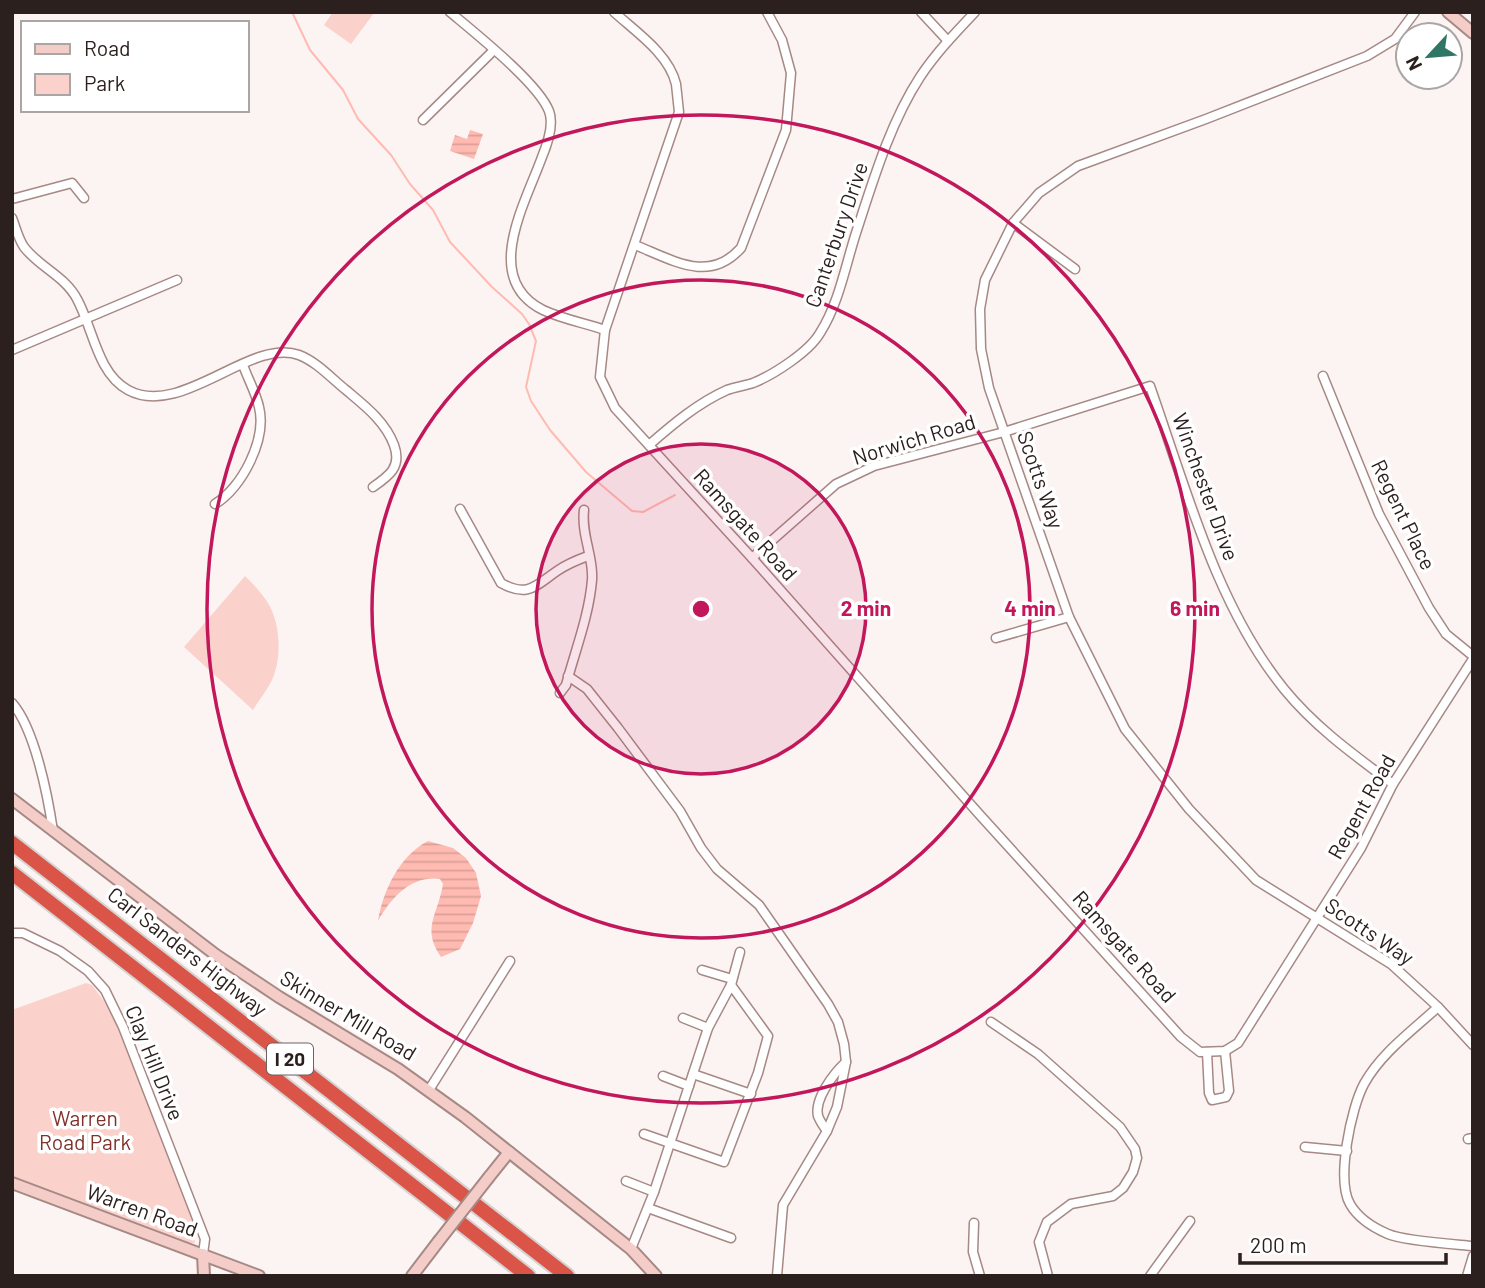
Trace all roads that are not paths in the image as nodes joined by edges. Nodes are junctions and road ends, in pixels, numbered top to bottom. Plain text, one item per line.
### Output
1 (450, 12) edge
2 (614, 12) edge
3 (767, 12) edge
4 (922, 12) edge
5 (975, 12) edge
6 (1415, 12) edge
7 (1448, 12) edge
8 (1473, 33) edge
9 (948, 41) junction
10 (494, 50) junction
11 (423, 120) dead end
12 (84, 198) dead end
13 (12, 200) edge
14 (12, 218) edge
15 (1013, 223) junction
16 (635, 245) junction
17 (1075, 269) dead end
18 (177, 280) dead end
19 (84, 318) junction
20 (605, 330) junction
21 (12, 350) edge
22 (243, 365) junction
23 (1323, 376) dead end
24 (1150, 386) joint
25 (1004, 432) junction
26 (649, 445) junction
27 (373, 487) dead end
28 (215, 504) dead end
29 (460, 509) dead end
30 (584, 510) dead end
31 (588, 556) junction
32 (752, 558) junction
33 (1069, 617) junction
34 (996, 638) dead end
35 (1473, 657) edge
36 (568, 676) junction
37 (560, 693) dead end
38 (12, 703) edge
39 (1393, 784) junction
40 (12, 799) edge
41 (53, 831) junction
42 (12, 843) edge
43 (12, 873) edge
44 (1317, 917) junction
45 (12, 933) edge
46 (740, 951) dead end
47 (510, 961) dead end
48 (702, 970) dead end
49 (732, 982) junction
50 (1438, 1007) junction
51 (683, 1018) dead end
52 (991, 1022) dead end
53 (708, 1028) junction
54 (1473, 1045) edge
55 (1226, 1051) junction
56 (1207, 1052) junction
57 (846, 1062) junction
58 (693, 1074) junction
59 (663, 1076) dead end
60 (689, 1086) junction
61 (429, 1090) junction
62 (751, 1094) junction
63 (827, 1131) junction
64 (644, 1134) dead end
65 (671, 1145) junction
66 (1305, 1147) dead end
67 (1346, 1151) junction
68 (509, 1152) junction
69 (626, 1181) dead end
70 (12, 1183) edge
71 (654, 1192) junction
72 (648, 1208) junction
73 (1190, 1221) dead end
74 (974, 1223) dead end
75 (731, 1238) dead end
76 (1473, 1247) edge
77 (631, 1249) junction
78 (203, 1254) junction
79 (1473, 1256) edge
80 (204, 1276) edge
81 (259, 1276) edge
82 (412, 1276) edge
83 (528, 1276) edge
84 (567, 1276) edge
85 (656, 1276) edge
86 (777, 1276) edge
87 (981, 1276) edge
88 (1048, 1276) edge
89 (1150, 1276) edge
90 (1466, 1276) edge

1 - 10 street
2 - 16 street, Ramsgate Road
3 - 16 street
4 - 9 street
5 - 9 street, Canterbury Drive
6 - 15 street, Scotts Way
7 - 8 street
9 - 26 street, Canterbury Drive
10 - 11 street
10 - 20 street
12 - 13 street
14 - 19 street
15 - 17 street
15 - 25 street, Scotts Way
16 - 20 street, Ramsgate Road
18 - 19 street
19 - 21 street
19 - 22 street
20 - 26 street, Ramsgate Road
22 - 27 street
22 - 28 street
23 - 35 street, Regent Place
24 - 25 street, Norwich Road
24 - 39 street, Winchester Drive
25 - 32 street, Norwich Road
25 - 33 street, Scotts Way
26 - 32 street, Ramsgate Road
29 - 31 street
30 - 31 street
31 - 36 street
32 - 56 street, Ramsgate Road
33 - 34 street
33 - 44 street, Scotts Way
35 - 39 street, Regent Road
36 - 37 street
36 - 57 street
38 - 41 street
39 - 44 street, Regent Road
40 - 41 street, Skinner Mill Road
41 - 61 street, Skinner Mill Road
42 - 84 highway, Carl Sanders Highway / I 20
43 - 83 highway, I 20
44 - 50 street, Scotts Way
44 - 55 street, Regent Road
45 - 78 street, Clay Hill Drive
46 - 49 street
47 - 61 street
48 - 49 street
49 - 53 street
49 - 62 street
50 - 54 street, Scotts Way
50 - 67 street
51 - 53 street
52 - 88 street
53 - 58 street
55 - 56 street
55 - 56 street
57 - 63 street
57 - 63 street
58 - 60 street
58 - 62 street
59 - 60 street
60 - 65 street
61 - 68 street, Skinner Mill Road
62 - 65 street
63 - 86 street
64 - 65 street
65 - 71 street
66 - 67 street
67 - 76 street
68 - 77 street, Skinner Mill Road
68 - 82 street, bridge
69 - 71 street
70 - 78 street, Warren Road
71 - 72 street
72 - 75 street
72 - 77 street
73 - 89 street
74 - 87 street
77 - 85 street, Skinner Mill Road
78 - 80 street
78 - 81 street, Warren Road
79 - 90 street

